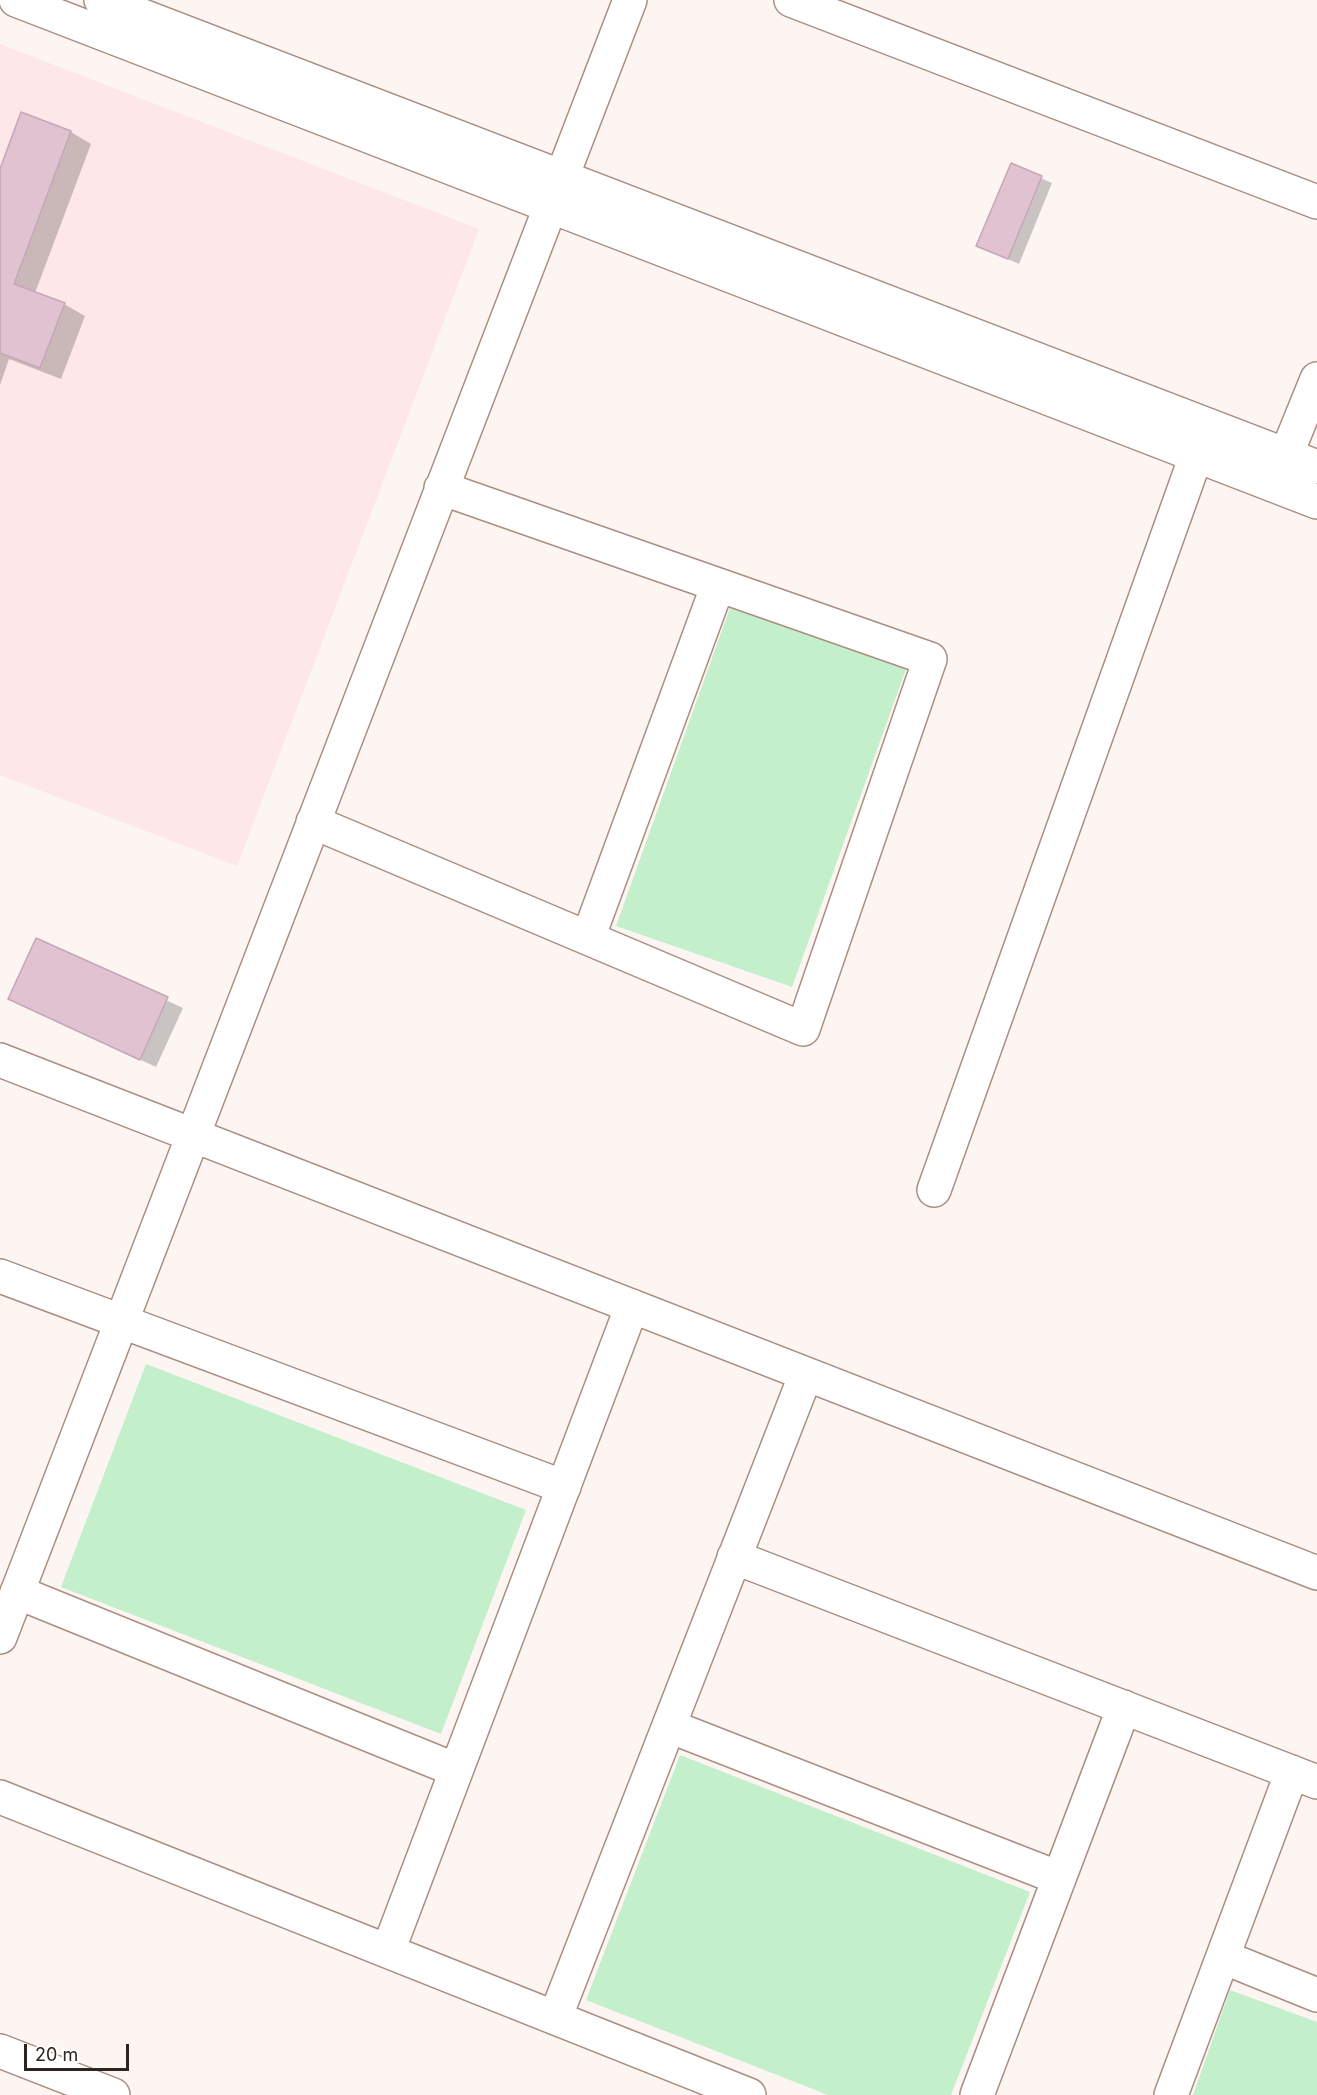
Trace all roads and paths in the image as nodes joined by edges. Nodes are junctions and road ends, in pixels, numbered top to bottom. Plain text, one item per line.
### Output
1 (16, 0) edge
2 (101, 0) edge
3 (630, 0) edge
4 (791, 0) edge
5 (555, 191) junction
6 (1317, 202) edge
7 (1317, 379) edge
8 (1196, 456) junction
9 (1286, 456) junction
10 (1317, 467) edge
11 (1274, 486) junction
12 (441, 488) junction
13 (1317, 502) edge
14 (718, 585) junction
15 (313, 822) junction
16 (588, 938) junction
17 (0, 1060) edge
18 (192, 1135) junction
19 (934, 1190) dead end
20 (0, 1276) edge
21 (633, 1306) junction
22 (120, 1323) junction
23 (806, 1374) junction
24 (564, 1487) junction
25 (734, 1557) junction
26 (1317, 1573) edge
27 (17, 1592) junction
28 (0, 1637) edge
29 (1124, 1707) junction
30 (669, 1726) junction
31 (456, 1770) junction
32 (1305, 1777) edge
33 (0, 1797) edge
34 (1059, 1878) junction
35 (388, 1951) junction
36 (1223, 1957) junction
37 (1317, 1995) edge
38 (555, 2018) junction
39 (0, 2051) edge
40 (113, 2095) edge
41 (748, 2095) edge
42 (977, 2095) edge
43 (1171, 2095) edge

1 - 5 street
2 - 5 street
3 - 5 street
4 - 6 street
5 - 8 street
5 - 9 street
5 - 12 street
7 - 9 street
8 - 11 street
8 - 19 street
9 - 10 street
9 - 11 street
11 - 13 street
12 - 14 street
12 - 15 street
14 - 16 street
14 - 16 street
15 - 16 street
15 - 18 street
17 - 18 street
18 - 21 street
18 - 22 street
20 - 22 street
21 - 23 street
21 - 24 street
22 - 24 street
22 - 27 street
23 - 25 street
23 - 26 street
24 - 31 street
25 - 29 street
25 - 30 street
27 - 28 street
27 - 31 street
29 - 32 street
29 - 34 street
30 - 34 street
30 - 38 street
31 - 35 street
32 - 36 street
33 - 35 street
34 - 42 street
35 - 38 street
36 - 37 street
36 - 43 street
38 - 41 street
39 - 40 street

